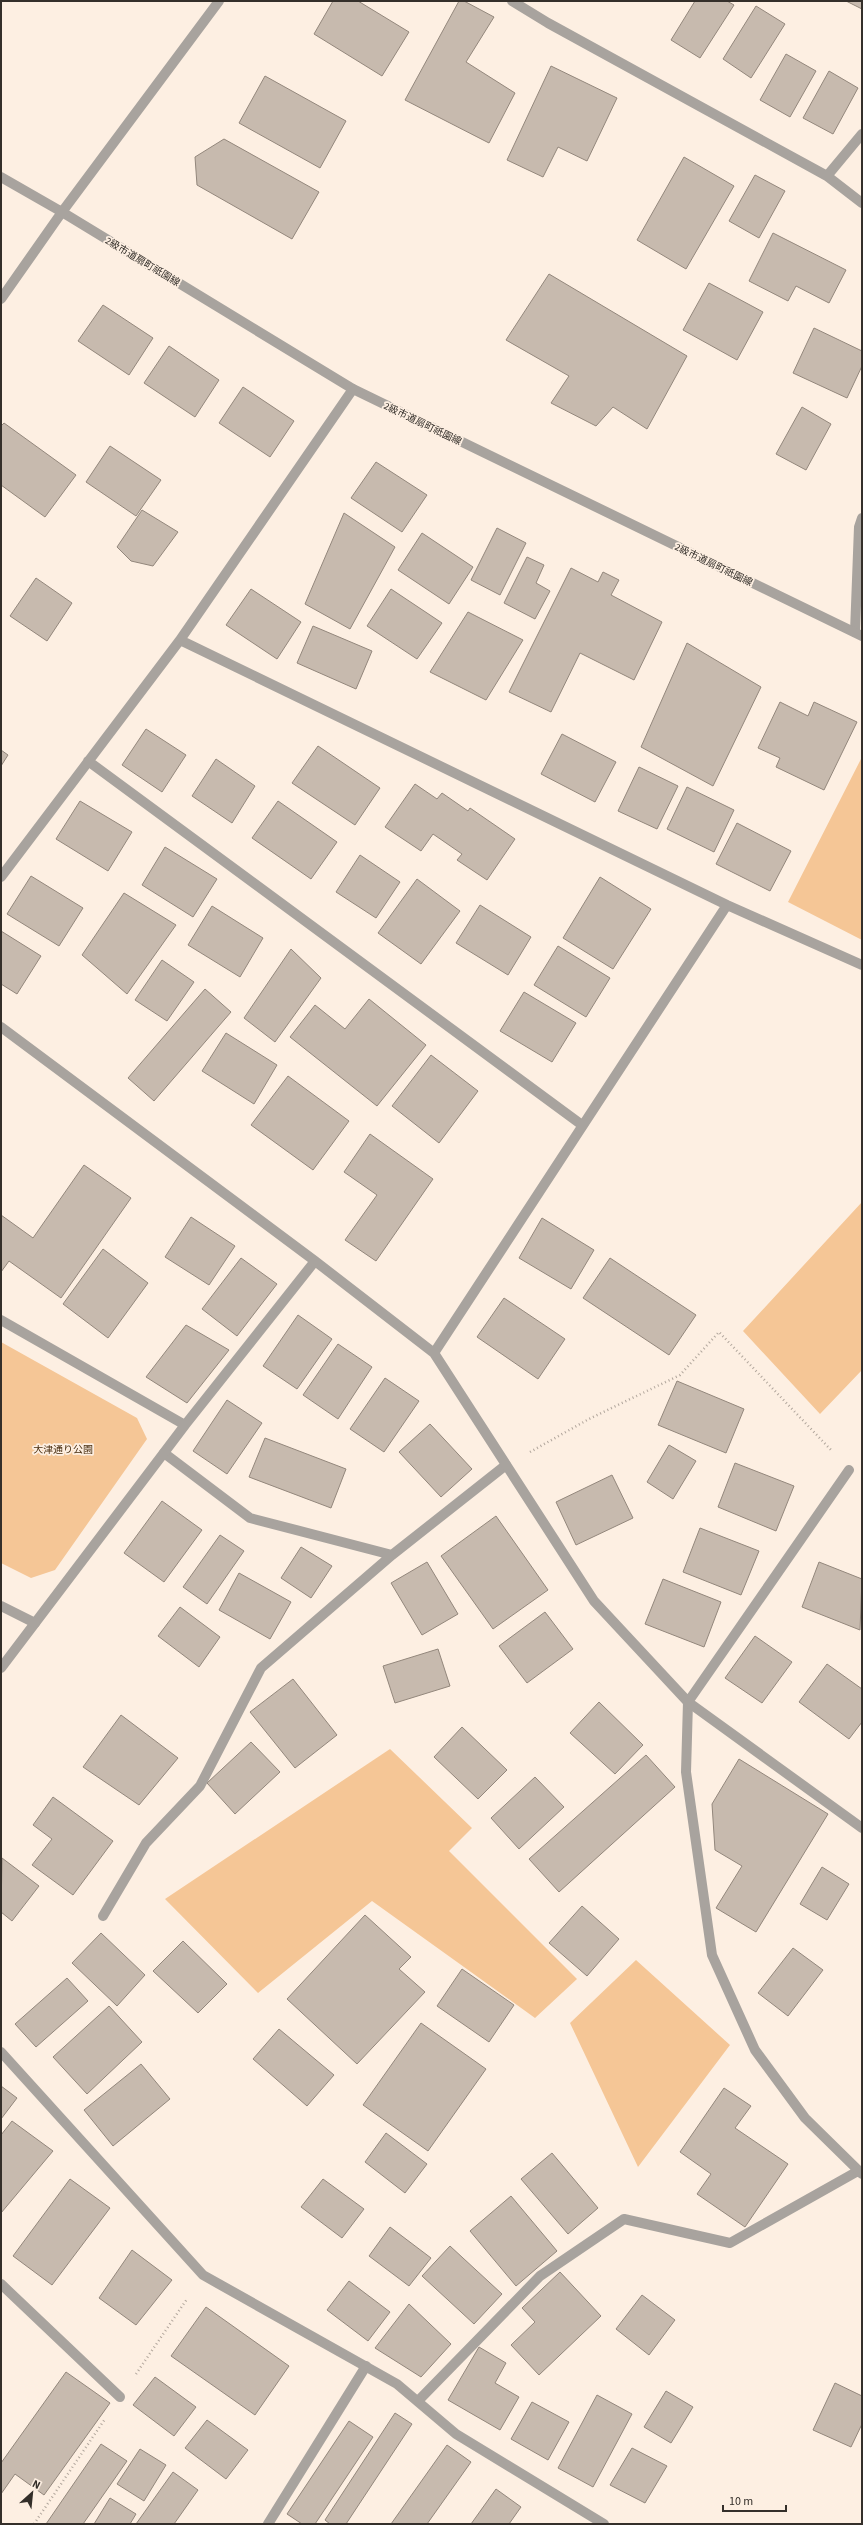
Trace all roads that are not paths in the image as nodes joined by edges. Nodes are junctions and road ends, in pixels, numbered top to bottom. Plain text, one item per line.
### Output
1 (219, 1) edge
2 (512, 1) edge
3 (862, 134) edge
4 (827, 176) junction
5 (1, 177) edge
6 (862, 203) edge
7 (62, 212) junction
8 (1, 299) edge
9 (354, 389) junction
10 (862, 518) edge
11 (858, 634) edge
12 (180, 640) junction
13 (88, 761) junction
14 (1, 877) edge
15 (727, 905) junction
16 (862, 965) edge
17 (1, 1027) edge
18 (582, 1125) junction
19 (315, 1261) junction
20 (1, 1320) edge
21 (434, 1353) junction
22 (185, 1425) junction
23 (164, 1453) junction
24 (506, 1465) junction
25 (850, 1470) road end
26 (392, 1555) junction
27 (1, 1606) edge
28 (35, 1623) junction
29 (1, 1668) edge
30 (688, 1702) junction
31 (862, 1828) edge
32 (103, 1916) dead end
33 (1, 2052) edge
34 (860, 2172) edge
35 (1, 2284) edge
36 (366, 2366) junction
37 (120, 2397) dead end
38 (418, 2401) junction
39 (268, 2524) edge
40 (604, 2524) edge

1 - 7 street
2 - 4 street
3 - 4 street
4 - 6 street
5 - 7 street, 2級市道扇町祇園線
7 - 8 street
7 - 9 street, 2級市道扇町祇園線
9 - 11 street, 2級市道扇町祇園線
9 - 12 street
10 - 11 street
12 - 13 street
12 - 15 street
13 - 14 street
13 - 18 street
15 - 16 street
15 - 18 street
17 - 19 street
18 - 21 street
19 - 21 street
19 - 22 street
20 - 22 street
21 - 24 street
22 - 23 street
23 - 26 street
23 - 28 street
24 - 26 street
24 - 30 street
25 - 30 street
26 - 32 street
27 - 28 street
28 - 29 street
30 - 31 street
30 - 34 street
33 - 36 street
34 - 38 street
35 - 37 street
36 - 38 street
36 - 39 street
38 - 40 street

